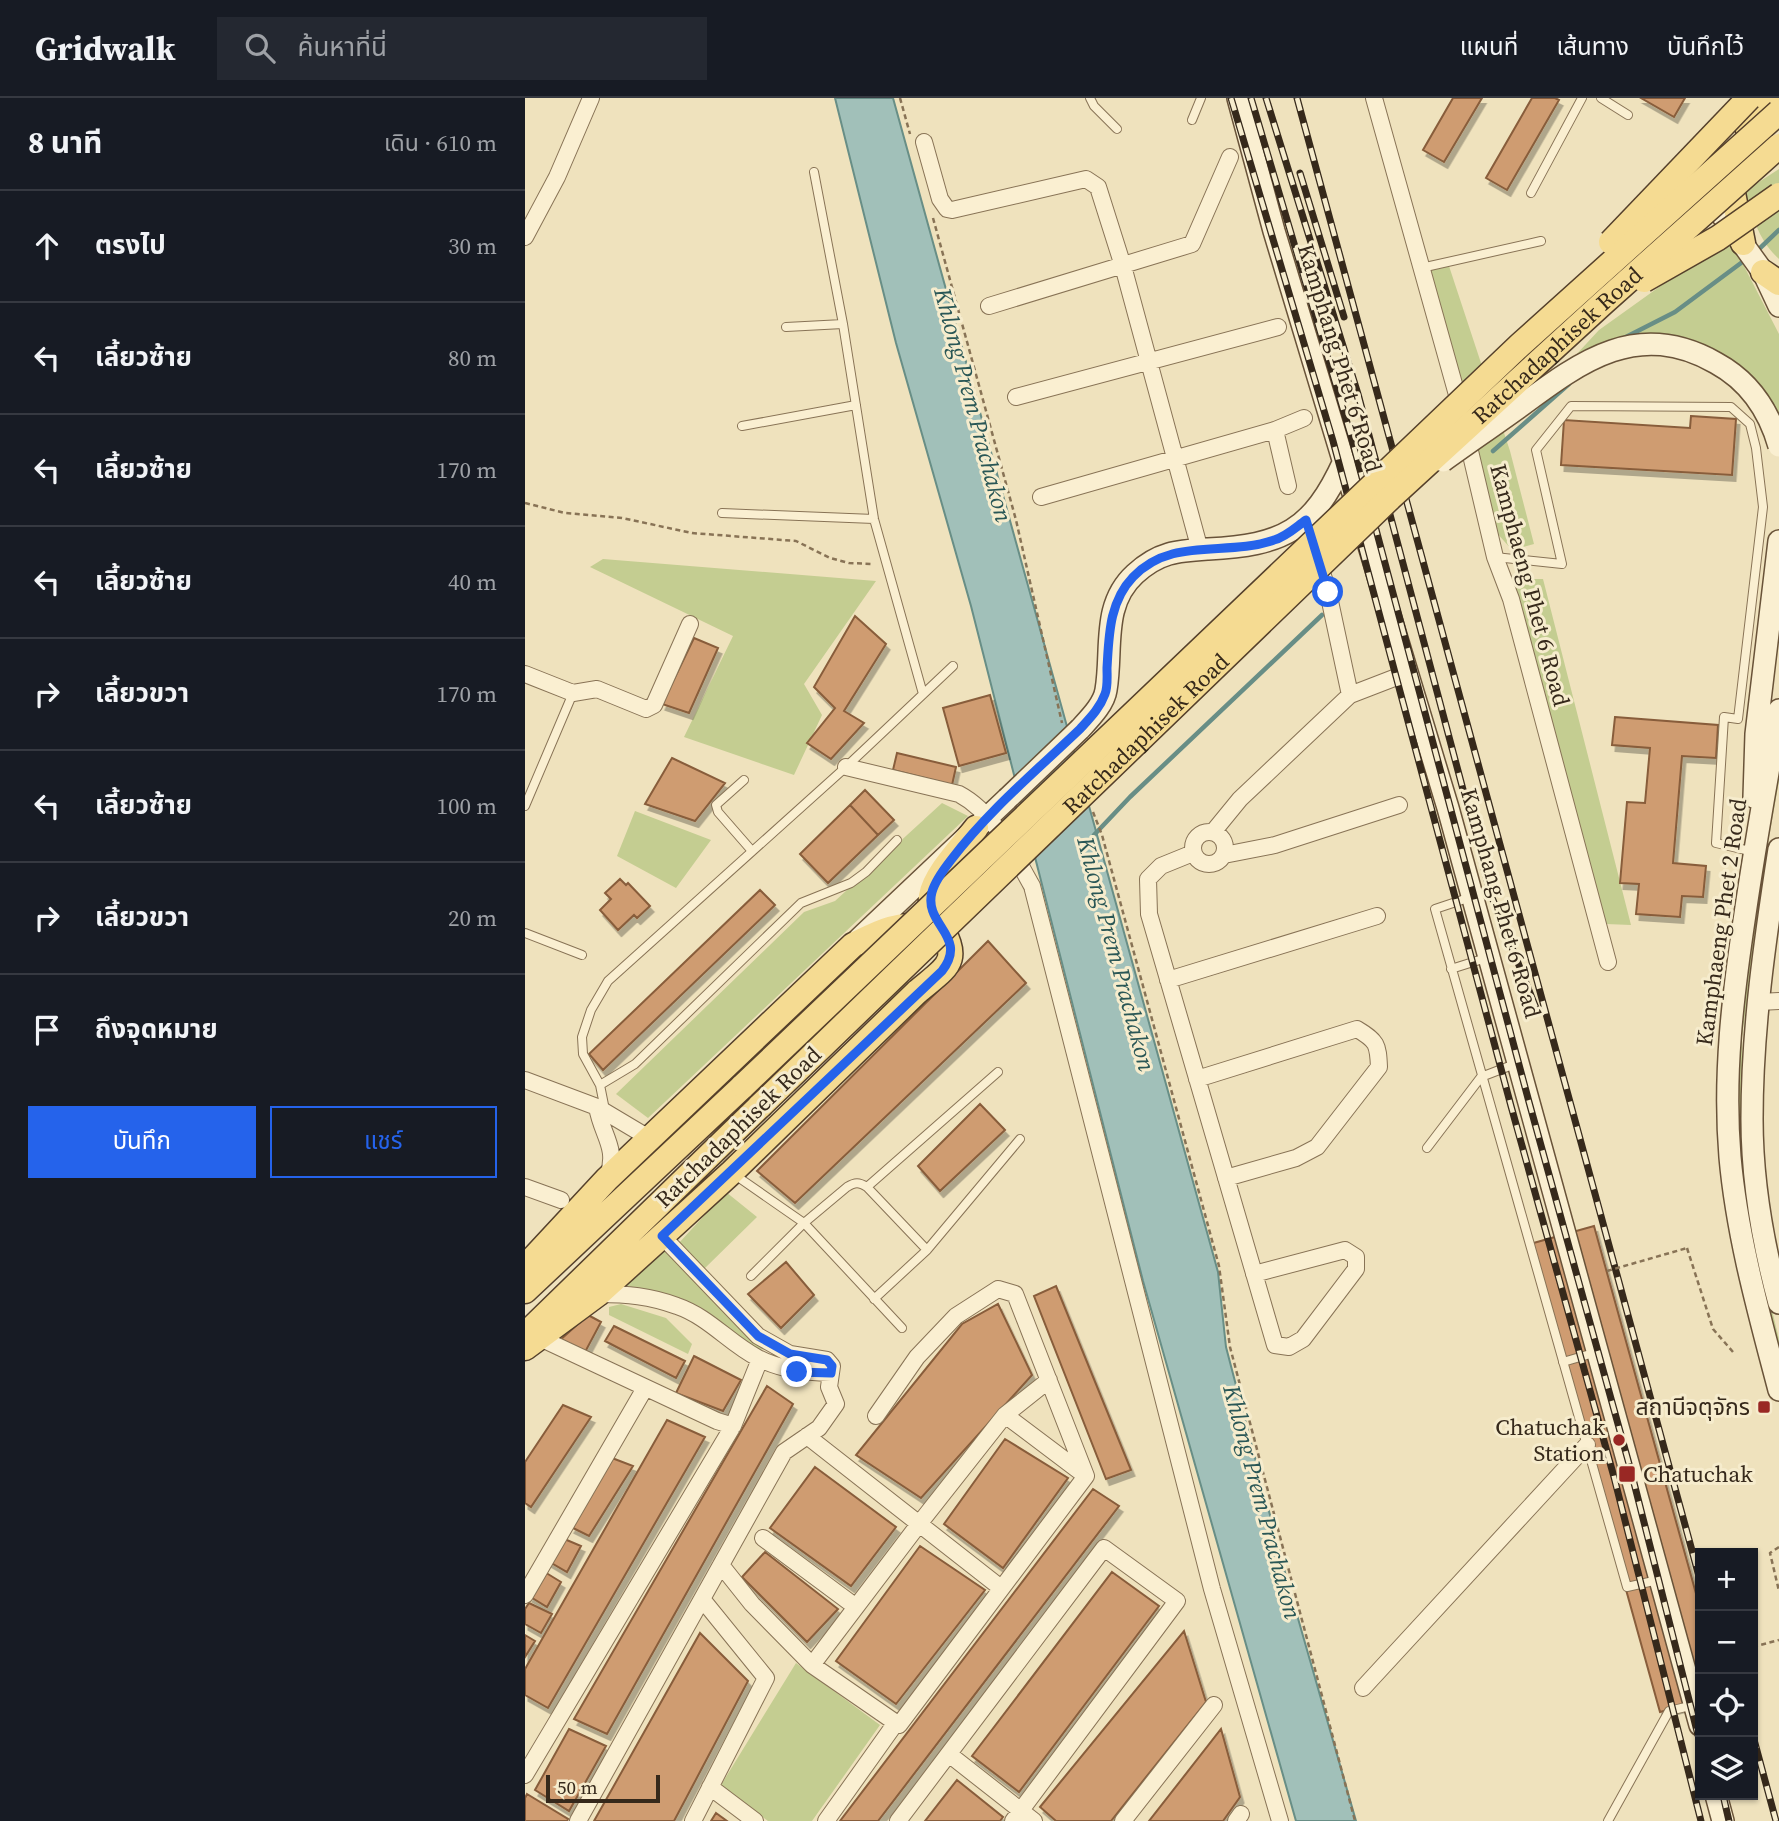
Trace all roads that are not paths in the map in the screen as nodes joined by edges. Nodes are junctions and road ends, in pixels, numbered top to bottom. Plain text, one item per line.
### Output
1 (591, 98) edge
2 (1090, 98) edge
3 (1201, 98) edge
4 (1238, 98) edge
5 (1374, 98) edge
6 (1582, 98) edge
7 (1601, 98) edge
8 (1736, 98) edge
9 (1769, 102) edge
10 (1628, 115) dead end
11 (1192, 120) dead end
12 (1117, 129) dead end
13 (917, 140) road end
14 (1779, 146) edge
15 (1230, 156) dead end
16 (814, 172) dead end
17 (1531, 194) dead end
18 (1779, 195) edge
19 (525, 237) edge
20 (1541, 241) dead end
21 (1743, 243) junction
22 (1123, 267) junction
23 (1421, 268) junction
24 (1771, 278) edge
25 (1603, 303) junction
26 (989, 306) dead end
27 (1779, 306) edge
28 (843, 324) junction
29 (786, 327) dead end
30 (1278, 327) dead end
31 (1520, 345) junction
32 (1149, 362) junction
33 (1017, 397) dead end
34 (856, 405) junction
35 (1304, 418) dead end
36 (742, 426) dead end
37 (1275, 430) junction
38 (1779, 446) edge
39 (1177, 457) junction
40 (1344, 461) junction
41 (1289, 486) dead end
42 (1041, 496) dead end
43 (1390, 498) junction
44 (722, 513) dead end
45 (874, 519) junction
46 (1306, 520) junction
47 (1779, 541) edge
48 (1200, 550) junction
49 (1495, 558) junction
50 (689, 624) dead end
51 (953, 666) dead end
52 (1407, 673) junction
53 (525, 674) edge
54 (573, 693) junction
55 (923, 694) junction
56 (1350, 695) junction
57 (1779, 709) edge
58 (846, 767) junction
59 (744, 780) dead end
60 (1398, 805) dead end
61 (525, 806) edge
62 (982, 822) junction
63 (1758, 830) junction
64 (1213, 832) junction
65 (897, 840) dead end
66 (1779, 849) edge
67 (752, 851) junction
68 (1754, 852) junction
69 (1193, 853) junction
70 (1224, 855) junction
71 (1472, 897) junction
72 (1377, 916) dead end
73 (525, 933) edge
74 (853, 945) junction
75 (582, 955) dead end
76 (1489, 957) junction
77 (1608, 962) dead end
78 (1451, 969) junction
79 (1168, 980) junction
80 (917, 992) junction
81 (1769, 1002) edge
82 (1518, 1063) junction
83 (998, 1072) dead end
84 (1481, 1077) junction
85 (1197, 1079) junction
86 (525, 1080) edge
87 (600, 1085) junction
88 (602, 1110) junction
89 (649, 1138) junction
90 (1020, 1139) dead end
91 (1427, 1148) dead end
92 (732, 1172) junction
93 (1226, 1178) junction
94 (607, 1179) junction
95 (525, 1187) edge
96 (867, 1187) junction
97 (561, 1200) dead end
98 (804, 1223) junction
99 (662, 1236) junction
100 (926, 1250) junction
101 (525, 1267) edge
102 (1254, 1274) junction
103 (751, 1276) dead end
104 (525, 1291) edge
105 (598, 1294) junction
106 (874, 1299) junction
107 (1779, 1303) edge
108 (902, 1328) dead end
109 (530, 1340) edge
110 (1598, 1351) junction
111 (761, 1359) junction
112 (1563, 1362) junction
113 (831, 1373) junction
114 (1049, 1380) junction
115 (645, 1388) junction
116 (1779, 1390) edge
117 (1005, 1415) junction
118 (876, 1416) dead end
119 (733, 1426) junction
120 (807, 1436) junction
121 (1587, 1445) junction
122 (1086, 1476) junction
123 (919, 1524) junction
124 (763, 1538) dead end
125 (721, 1565) junction
126 (1661, 1579) junction
127 (1001, 1588) junction
128 (525, 1595) edge
129 (702, 1599) junction
130 (856, 1607) junction
131 (812, 1665) junction
132 (1363, 1688) dead end
133 (1695, 1704) edge
134 (1214, 1705) dead end
135 (1695, 1715) edge
136 (895, 1724) junction
137 (950, 1755) junction
138 (525, 1774) edge
139 (711, 1787) junction
140 (1718, 1800) edge
141 (1017, 1816) edge
142 (578, 1821) edge
143 (693, 1821) edge
144 (755, 1821) edge
145 (825, 1821) edge
146 (898, 1821) edge
147 (1034, 1821) edge
148 (1123, 1821) edge
149 (1280, 1821) edge
150 (1608, 1821) edge
151 (1723, 1821) edge

1 - 19 street
2 - 12 lane
3 - 11 lane
4 - 40 street, Kamphang Phet 6 Road
5 - 23 street, Kamphaeng Phet 6 Road
6 - 17 lane
7 - 10 lane
8 - 21 street
9 - 21 main road
9 - 31 main road, Ratchadaphisek Road, bridge
9 - 31 main road, bridge
13 - 22 street
14 - 25 main road, Ratchadaphisek Road, bridge
15 - 22 street
16 - 28 lane
18 - 25 main road, bridge
20 - 23 lane
21 - 24 street
22 - 26 street
22 - 32 street
23 - 49 street, Kamphaeng Phet 6 Road
24 - 27 street
25 - 43 main road, Ratchadaphisek Road, bridge
28 - 29 lane
28 - 34 lane
30 - 32 street
31 - 104 main road, Ratchadaphisek Road, bridge
32 - 33 street
32 - 39 street
34 - 36 lane
34 - 45 lane
35 - 37 street
37 - 39 street
37 - 41 street
38 - 43 street, bridge
39 - 42 street
39 - 48 street
40 - 46 street
40 - 52 street, Kamphang Phet 6 Road
43 - 109 main road, Ratchadaphisek Road, bridge
44 - 45 lane
45 - 55 lane
46 - 48 street
46 - 56 street
47 - 63 street
48 - 62 street, bridge
49 - 68 lane
49 - 77 street, Kamphaeng Phet 6 Road
50 - 54 street
51 - 55 lane
52 - 56 street
52 - 71 street, Kamphang Phet 6 Road
53 - 54 street
54 - 61 lane
55 - 58 lane
56 - 64 street
57 - 63 street, Kamphaeng Phet 2 Road
58 - 62 street
58 - 67 lane
59 - 67 lane
60 - 70 street
62 - 74 street
62 - 80 main road
62 - 149 street
63 - 68 street, Kamphaeng Phet 2 Road
64 - 69 street
64 - 70 street
65 - 87 lane
66 - 81 street, Kamphaeng Phet 2 Road
67 - 87 lane
68 - 116 street, Kamphaeng Phet 2 Road
69 - 70 street
69 - 79 street
71 - 76 street, Kamphang Phet 6 Road
71 - 78 lane
72 - 79 street
73 - 75 lane
74 - 80 main road
74 - 89 main road
76 - 78 lane
76 - 82 street, Kamphang Phet 6 Road
78 - 84 lane
79 - 85 street
80 - 92 main road
81 - 107 street, Kamphaeng Phet 2 Road
82 - 84 lane
82 - 110 street, Kamphang Phet 6 Road
83 - 96 lane
84 - 91 lane
84 - 112 lane
85 - 93 street
85 - 93 street
86 - 88 street
87 - 88 lane
88 - 89 street
88 - 94 street
89 - 94 main road
90 - 100 lane
92 - 98 lane
92 - 99 main road
93 - 102 street
94 - 101 main road
95 - 97 street
96 - 98 lane
96 - 100 lane
98 - 103 lane
98 - 106 lane
99 - 105 main road
99 - 113 street
100 - 106 lane
102 - 102 street
105 - 109 main road
105 - 111 street
106 - 108 lane
109 - 115 street
110 - 112 lane
110 - 126 street, Kamphang Phet 6 Road
111 - 113 street
111 - 119 street
112 - 121 lane
113 - 120 street
114 - 117 street
114 - 118 street
114 - 122 street
115 - 119 street
115 - 128 street
117 - 122 street
117 - 123 street
119 - 138 street
120 - 123 street
120 - 125 street
121 - 126 lane
121 - 132 street
122 - 127 street
123 - 127 street
123 - 130 street
124 - 130 street
125 - 129 street
125 - 131 street
126 - 133 street, Kamphang Phet 6 Road
127 - 136 street
129 - 139 street
129 - 142 street
130 - 131 street
131 - 136 street
134 - 148 street
135 - 150 lane
136 - 145 street
137 - 141 street
137 - 141 street
137 - 146 street
139 - 143 street
139 - 144 street
140 - 151 street
141 - 147 street

